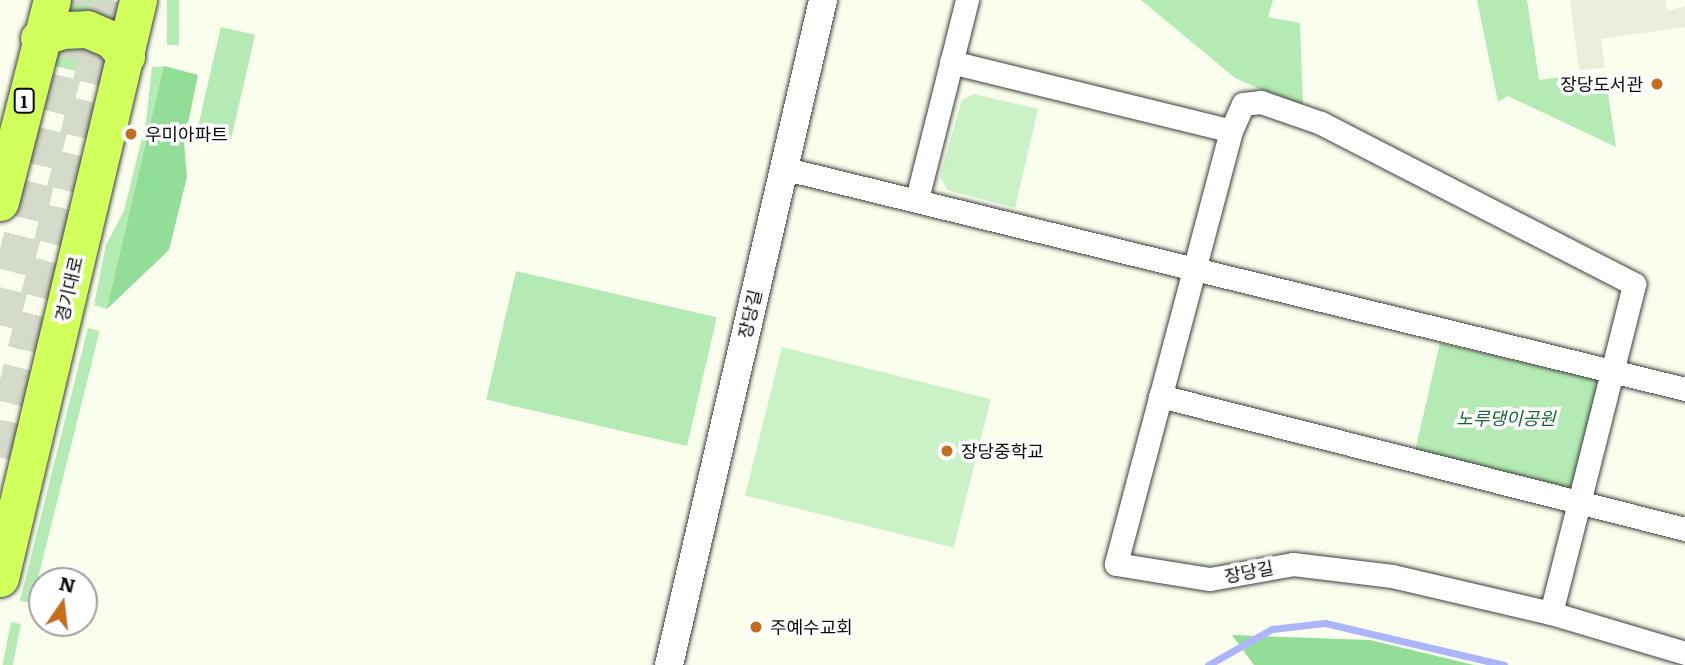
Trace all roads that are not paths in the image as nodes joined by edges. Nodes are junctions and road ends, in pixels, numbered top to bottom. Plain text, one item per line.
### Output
1 (52, 0) edge
2 (138, 0) edge
3 (823, 0) edge
4 (967, 0) edge
5 (39, 38) junction
6 (125, 56) junction
7 (951, 62) junction
8 (1231, 131) junction
9 (786, 169) junction
10 (917, 199) junction
11 (0, 202) edge
12 (1195, 266) junction
13 (1615, 370) junction
14 (1685, 389) edge
15 (1160, 396) junction
16 (1580, 501) junction
17 (1685, 529) edge
18 (0, 578) edge
19 (1551, 613) junction
20 (1685, 653) edge
21 (669, 665) edge

1 - 5 main road, 1
2 - 6 main road, 경기대로
3 - 9 street, 장당길
4 - 7 street
5 - 6 main road
5 - 11 main road, 1
6 - 18 main road, 경기대로
7 - 8 street
7 - 10 street
8 - 12 street, 장당길
8 - 13 street, 장당길
9 - 10 street
9 - 21 street, 장당길
10 - 12 street
12 - 13 street
12 - 15 street, 장당길
13 - 14 street
13 - 16 street, 장당길
15 - 16 street
15 - 19 street, 장당길
16 - 17 street
16 - 19 street, 장당길
19 - 20 street, 장당길

